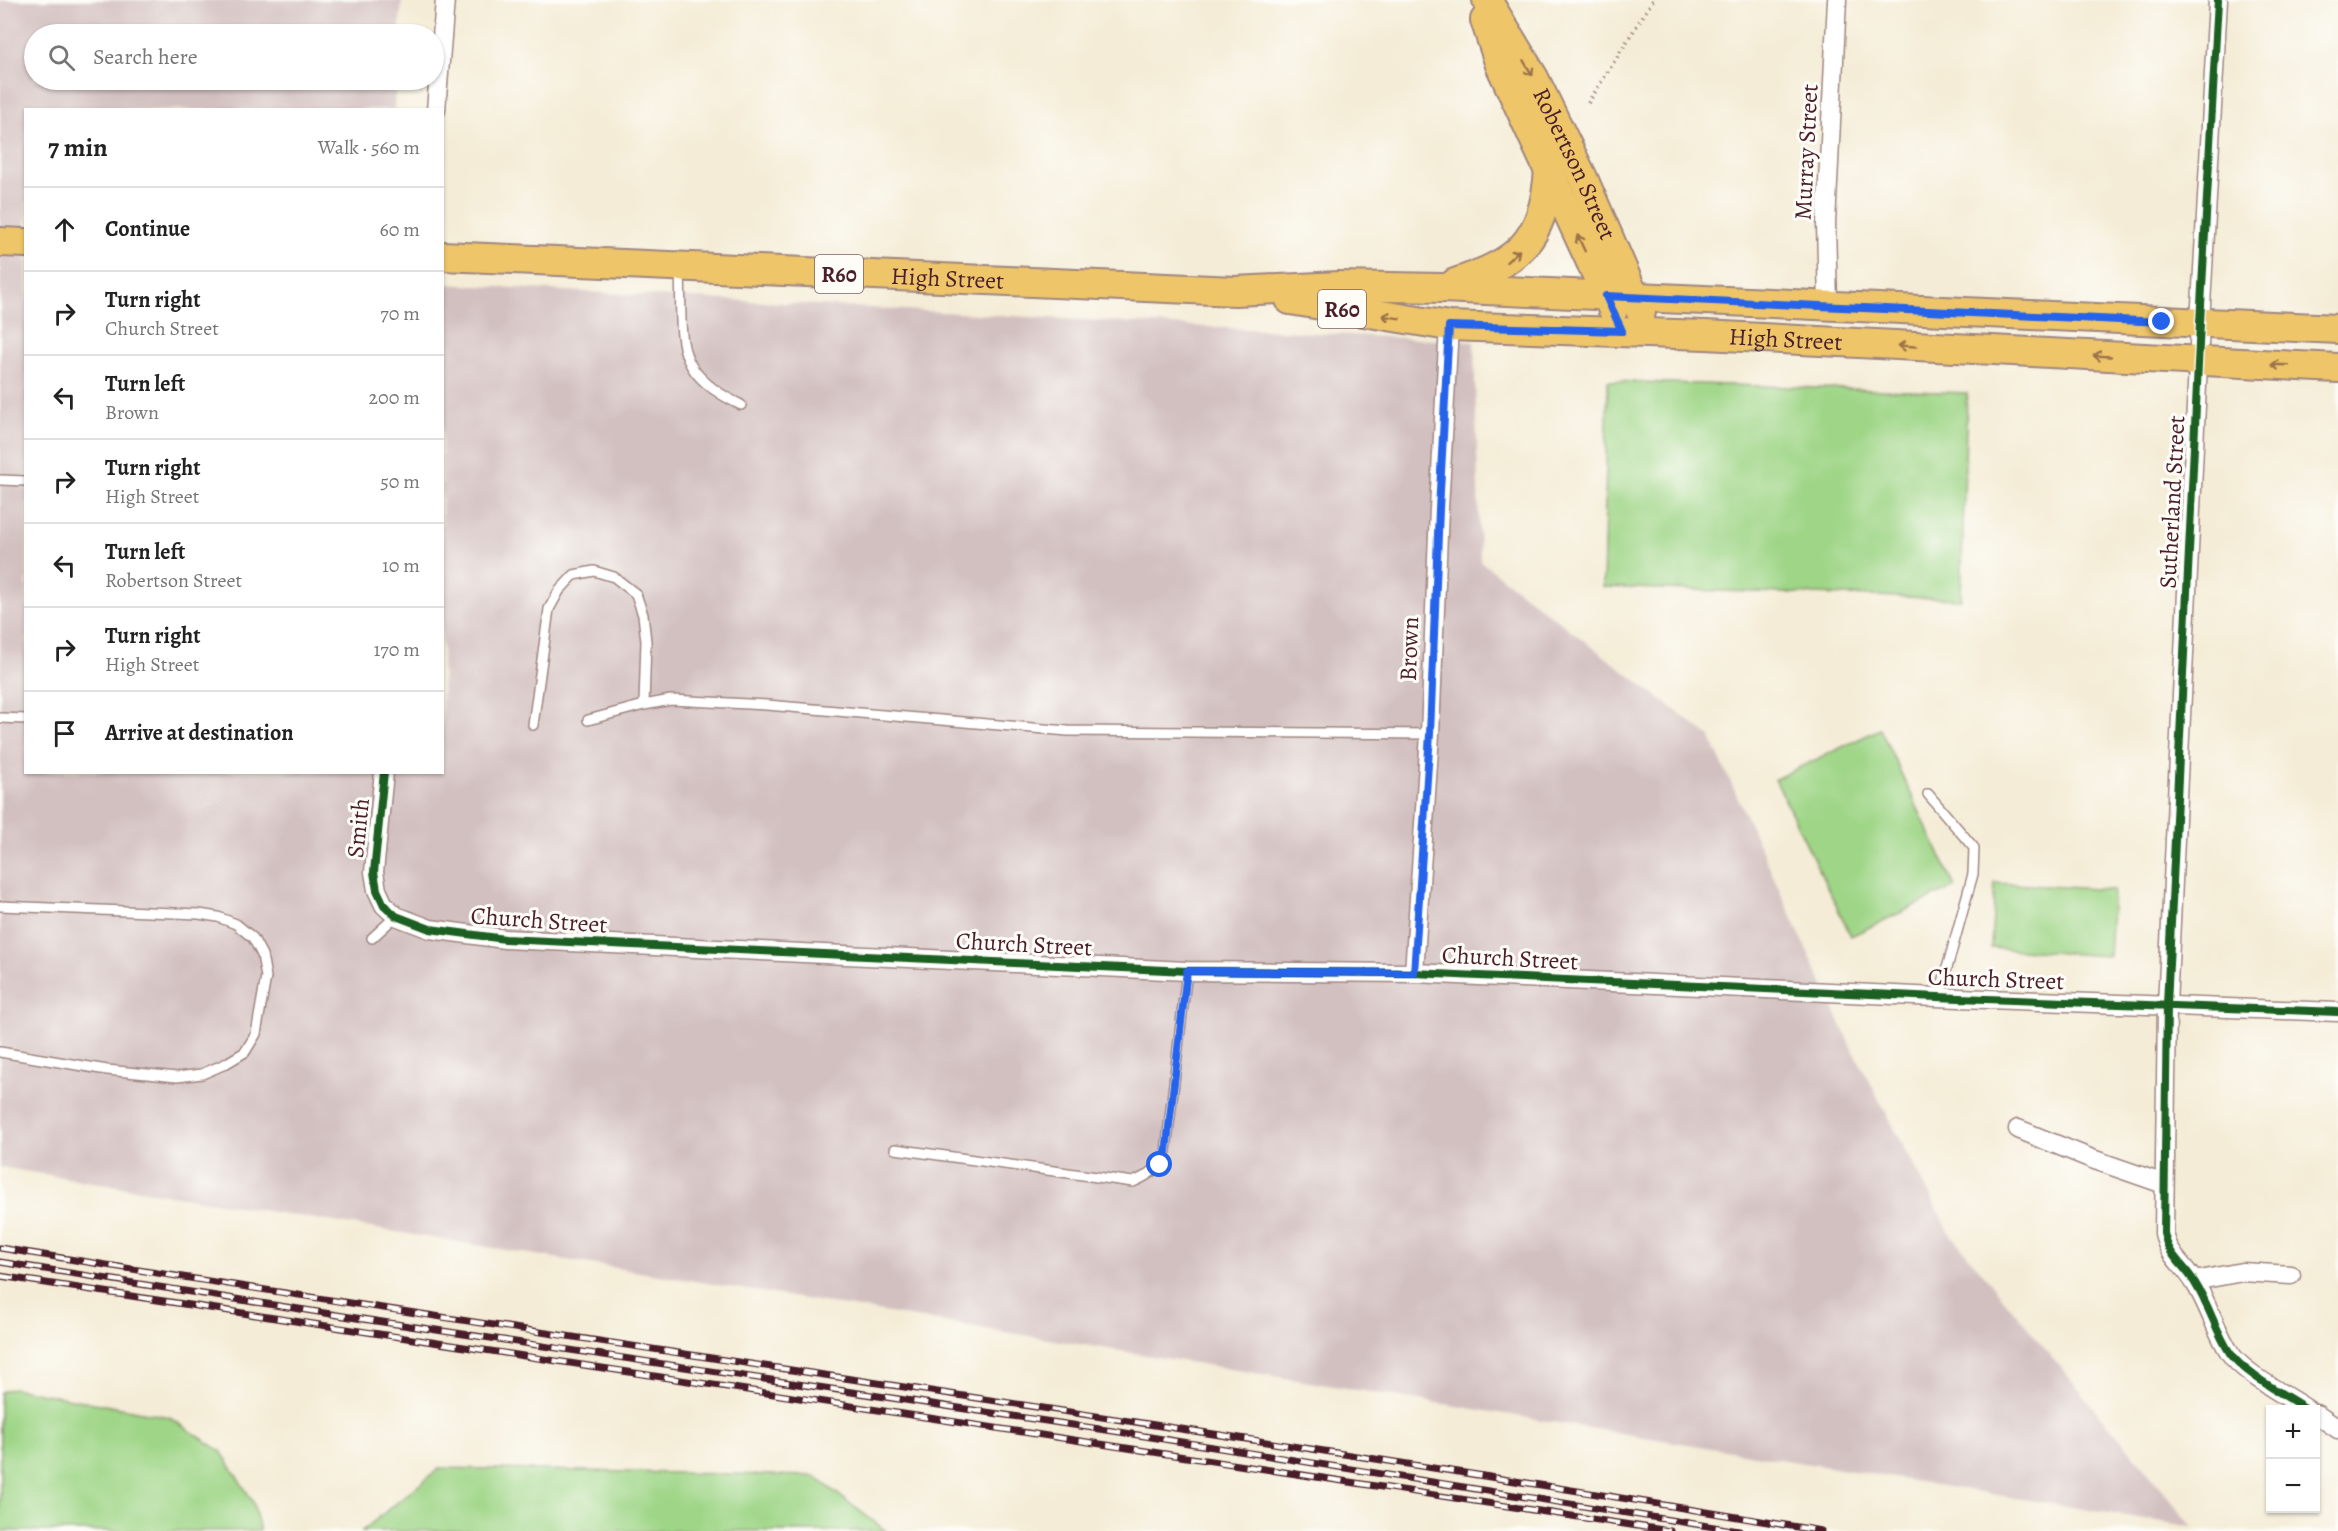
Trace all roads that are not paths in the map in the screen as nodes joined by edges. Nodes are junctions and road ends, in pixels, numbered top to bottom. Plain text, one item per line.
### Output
1 (445, 0) edge
2 (1478, 0) edge
3 (1487, 0) edge
4 (1837, 0) edge
5 (2218, 0) edge
6 (443, 24) edge
7 (438, 90) edge
8 (436, 108) edge
9 (1549, 171) junction
10 (0, 242) edge
11 (24, 243) edge
12 (444, 256) edge
13 (680, 267) junction
14 (1442, 288) junction
15 (1235, 291) junction
16 (1620, 296) junction
17 (1828, 305) junction
18 (2200, 322) junction
19 (1449, 326) junction
20 (2338, 328) edge
21 (1622, 331) junction
22 (1651, 333) junction
23 (2198, 362) junction
24 (2338, 368) edge
25 (741, 405) dead end
26 (0, 480) edge
27 (24, 481) edge
28 (644, 705) junction
29 (0, 718) edge
30 (24, 719) edge
31 (588, 720) dead end
32 (533, 725) dead end
33 (1430, 734) junction
34 (384, 774) edge
35 (1928, 794) dead end
36 (0, 906) edge
37 (396, 916) junction
38 (372, 938) dead end
39 (1187, 971) junction
40 (1414, 973) junction
41 (1939, 997) junction
42 (2167, 1005) junction
43 (2338, 1012) edge
44 (0, 1052) edge
45 (2018, 1129) dead end
46 (896, 1149) dead end
47 (2164, 1184) junction
48 (2291, 1275) dead end
49 (2194, 1281) junction
50 (2301, 1405) edge
51 (2320, 1417) edge
52 (2338, 1429) edge

1 - 6 street
2 - 9 main road, Robertson Street
3 -> 16 main road, Robertson Street
4 - 17 street, Murray Street
5 - 18 street, Sutherland Street
7 - 8 street
14 -> 9 main road
16 -> 9 main road, Robertson Street
10 - 11 main road
12 - 13 main road, High Street / R60
13 - 15 main road, High Street / R60
13 - 25 lane
14 - 15 main road, High Street / R60
14 - 16 main road, High Street / R60
19 -> 15 main road, High Street / R60
16 - 17 main road, High Street
16 - 21 main road, Robertson Street
16 - 22 main road, Robertson Street
17 - 18 main road, High Street
18 - 20 main road, High Street
18 - 23 street, Sutherland Street
19 - 21 main road, High Street / R60
19 - 33 street, Brown
21 - 22 main road, High Street / R60
23 -> 22 main road, High Street
24 -> 23 main road, High Street
23 - 42 street, Sutherland Street
26 - 27 lane
28 - 31 lane
28 - 32 lane
28 - 33 lane
29 - 30 lane
33 - 40 street, Brown
34 - 37 street, Smith
35 - 41 lane
36 - 44 lane
37 - 38 lane
37 - 39 street, Church Street
39 - 40 street, Church Street
39 - 46 lane
40 - 41 street, Church Street
41 - 42 street, Church Street
42 - 43 street, Church Street
42 - 47 street, Sutherland Street
45 - 47 street
47 - 49 street, Sutherland Street
48 - 49 street
49 - 50 street, Sutherland Street
51 - 52 street

